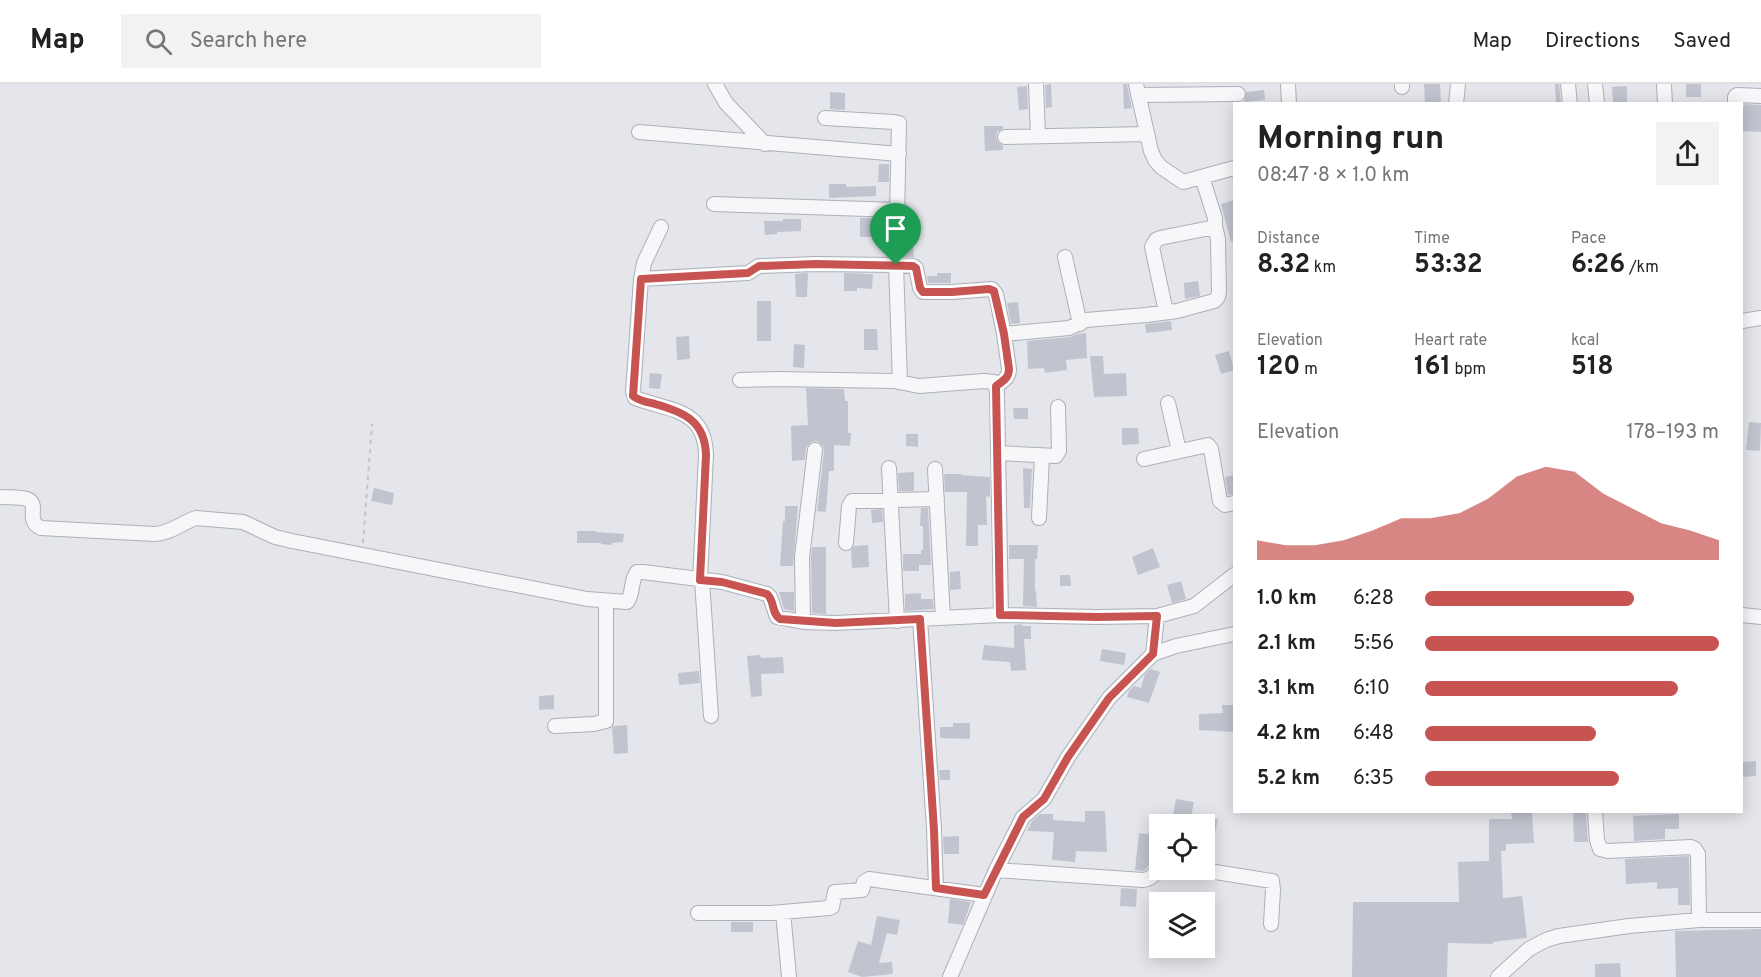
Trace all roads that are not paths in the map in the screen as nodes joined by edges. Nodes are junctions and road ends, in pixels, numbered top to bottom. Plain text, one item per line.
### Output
1 (715, 84) edge
2 (1036, 84) edge
3 (1288, 84) edge
4 (1458, 84) edge
5 (1568, 84) edge
6 (1595, 84) edge
7 (1664, 85) edge
8 (1137, 89) edge
9 (1201, 89) edge
10 (1238, 94) edge
11 (1761, 96) edge
12 (1289, 102) edge
13 (1456, 102) edge
14 (1570, 102) edge
15 (1597, 102) edge
16 (1665, 102) edge
17 (1735, 102) edge
18 (825, 118) dead end
19 (639, 132) dead end
20 (1147, 134) junction
21 (1038, 136) junction
22 (1005, 137) dead end
23 (765, 144) junction
24 (899, 154) junction
25 (1233, 168) edge
26 (1202, 177) junction
27 (714, 204) dead end
28 (897, 210) junction
29 (1215, 225) junction
30 (661, 227) dead end
31 (1065, 257) dead end
32 (896, 265) junction
33 (641, 279) junction
34 (1166, 312) junction
35 (1761, 318) edge
36 (1743, 321) edge
37 (1080, 324) junction
38 (1004, 334) junction
39 (740, 380) dead end
40 (900, 382) junction
41 (996, 386) junction
42 (1168, 403) dead end
43 (1058, 407) dead end
44 (814, 450) dead end
45 (1179, 451) junction
46 (998, 453) junction
47 (1042, 456) junction
48 (1144, 459) dead end
49 (889, 468) dead end
50 (935, 469) dead end
51 (0, 497) edge
52 (937, 499) junction
53 (891, 500) junction
54 (1233, 503) edge
55 (1039, 518) dead end
56 (846, 543) dead end
57 (1233, 576) edge
58 (701, 580) junction
59 (606, 601) junction
60 (1000, 615) junction
61 (1743, 615) edge
62 (1157, 616) junction
63 (1761, 616) edge
64 (943, 618) junction
65 (920, 619) junction
66 (897, 621) junction
67 (803, 622) junction
68 (1233, 634) edge
69 (1153, 654) junction
70 (711, 716) dead end
71 (555, 726) dead end
72 (1595, 813) edge
73 (996, 870) junction
74 (1215, 872) edge
75 (1149, 879) edge
76 (936, 888) junction
77 (984, 895) junction
78 (783, 912) junction
79 (698, 913) dead end
80 (1699, 920) junction
81 (1761, 920) edge
82 (1270, 924) dead end
83 (789, 977) edge
84 (950, 977) edge
85 (1498, 977) edge

1 - 23 street
2 - 21 street
3 - 12 street
4 - 13 street
5 - 14 street
6 - 15 street
7 - 16 street
8 - 9 street
8 - 20 street
9 - 10 street
11 - 17 street
18 - 24 street
19 - 23 street
20 - 21 street
20 - 26 street
21 - 22 street
23 - 24 street
24 - 28 street
25 - 26 street
26 - 29 street
27 - 28 street
28 - 32 street
29 - 34 street
29 - 34 street
30 - 33 street
31 - 37 street
32 - 33 street
32 - 38 street
32 - 40 street
33 - 58 street
34 - 37 street
35 - 36 street
37 - 38 street
38 - 41 street
39 - 40 street
40 - 41 street
41 - 46 street
42 - 45 street
43 - 47 street
44 - 67 street
45 - 48 street
45 - 54 street
46 - 47 street
46 - 60 street
47 - 55 street
49 - 53 street
50 - 52 street
51 - 59 street
52 - 53 street
52 - 64 street
53 - 56 street
53 - 66 street
57 - 62 street
58 - 59 street
58 - 67 street
58 - 70 street
59 - 71 street
60 - 62 street
60 - 64 street
61 - 63 street
62 - 69 street
64 - 65 street
65 - 66 street
65 - 76 street
66 - 67 street
68 - 69 street
69 - 73 street
72 - 80 street
73 - 75 street
73 - 77 street
74 - 82 street
76 - 77 street
76 - 78 street
77 - 84 street
78 - 79 street
78 - 83 street
80 - 81 street
80 - 85 street

